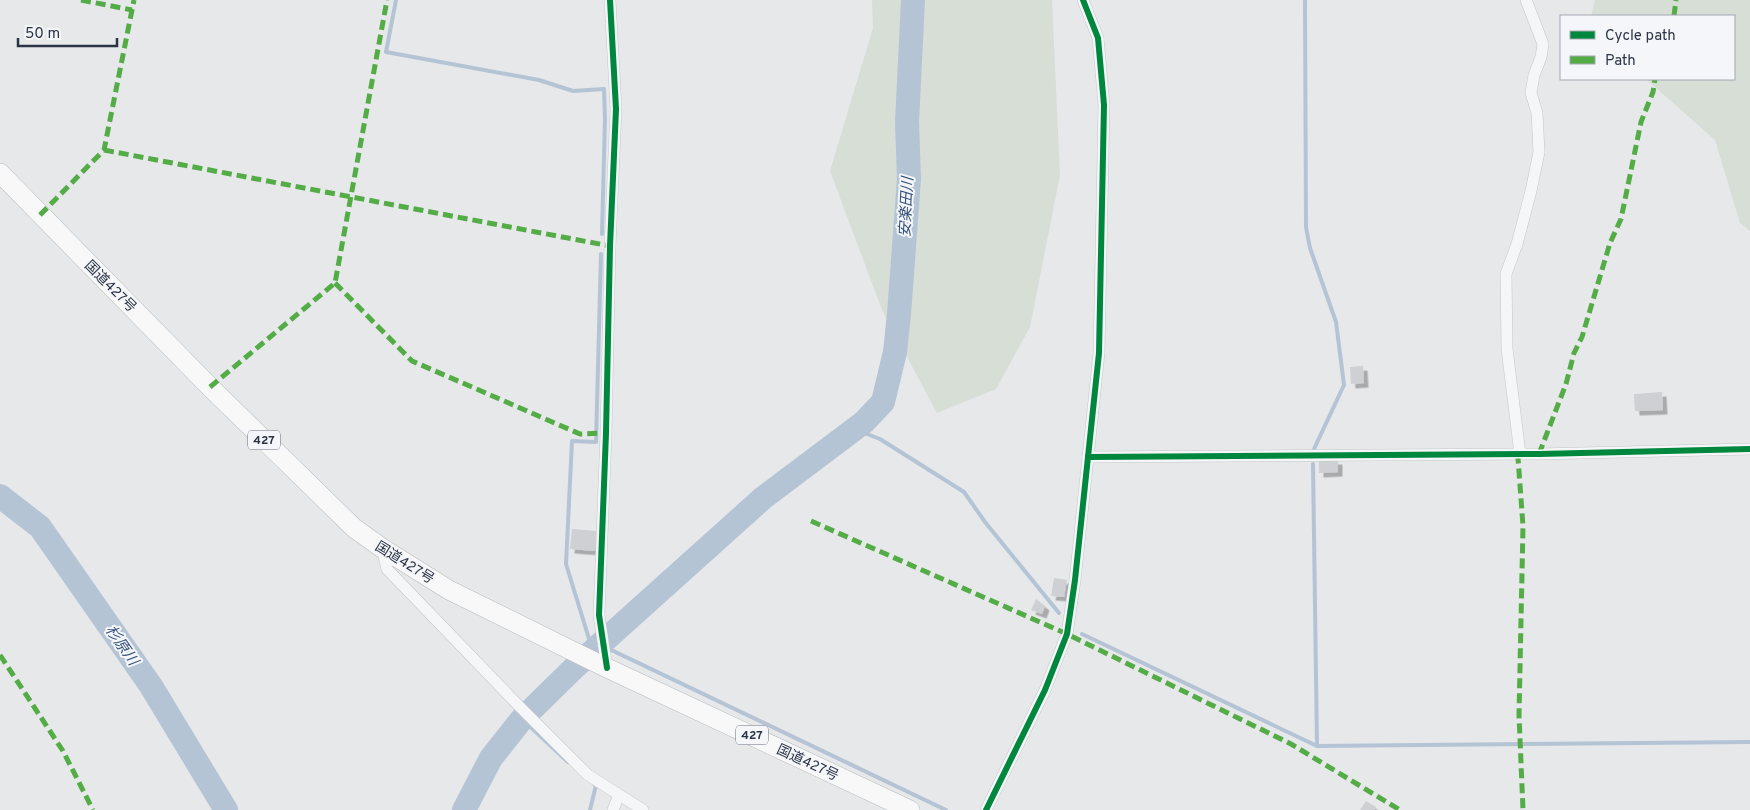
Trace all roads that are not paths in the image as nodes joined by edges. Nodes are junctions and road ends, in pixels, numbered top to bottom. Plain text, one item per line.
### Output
1 (610, 0) edge
2 (1083, 0) edge
3 (1090, 0) edge
4 (1526, 0) edge
5 (1089, 13) junction
6 (0, 173) edge
7 (1750, 449) edge
8 (1520, 454) junction
9 (1088, 456) junction
10 (382, 548) junction
11 (602, 659) junction
12 (619, 795) junction
13 (613, 810) edge
14 (643, 810) edge
15 (910, 810) edge
16 (986, 810) edge

1 - 11 street
2 - 5 street
3 - 5 street
4 - 8 street
5 - 9 street
6 - 10 highway, 国道427号 / 427
7 - 8 street
8 - 9 street
9 - 16 street
10 - 11 highway, 国道427号 / 427
10 - 12 street
11 - 15 highway, 国道427号 / 427
12 - 13 street
12 - 14 street

